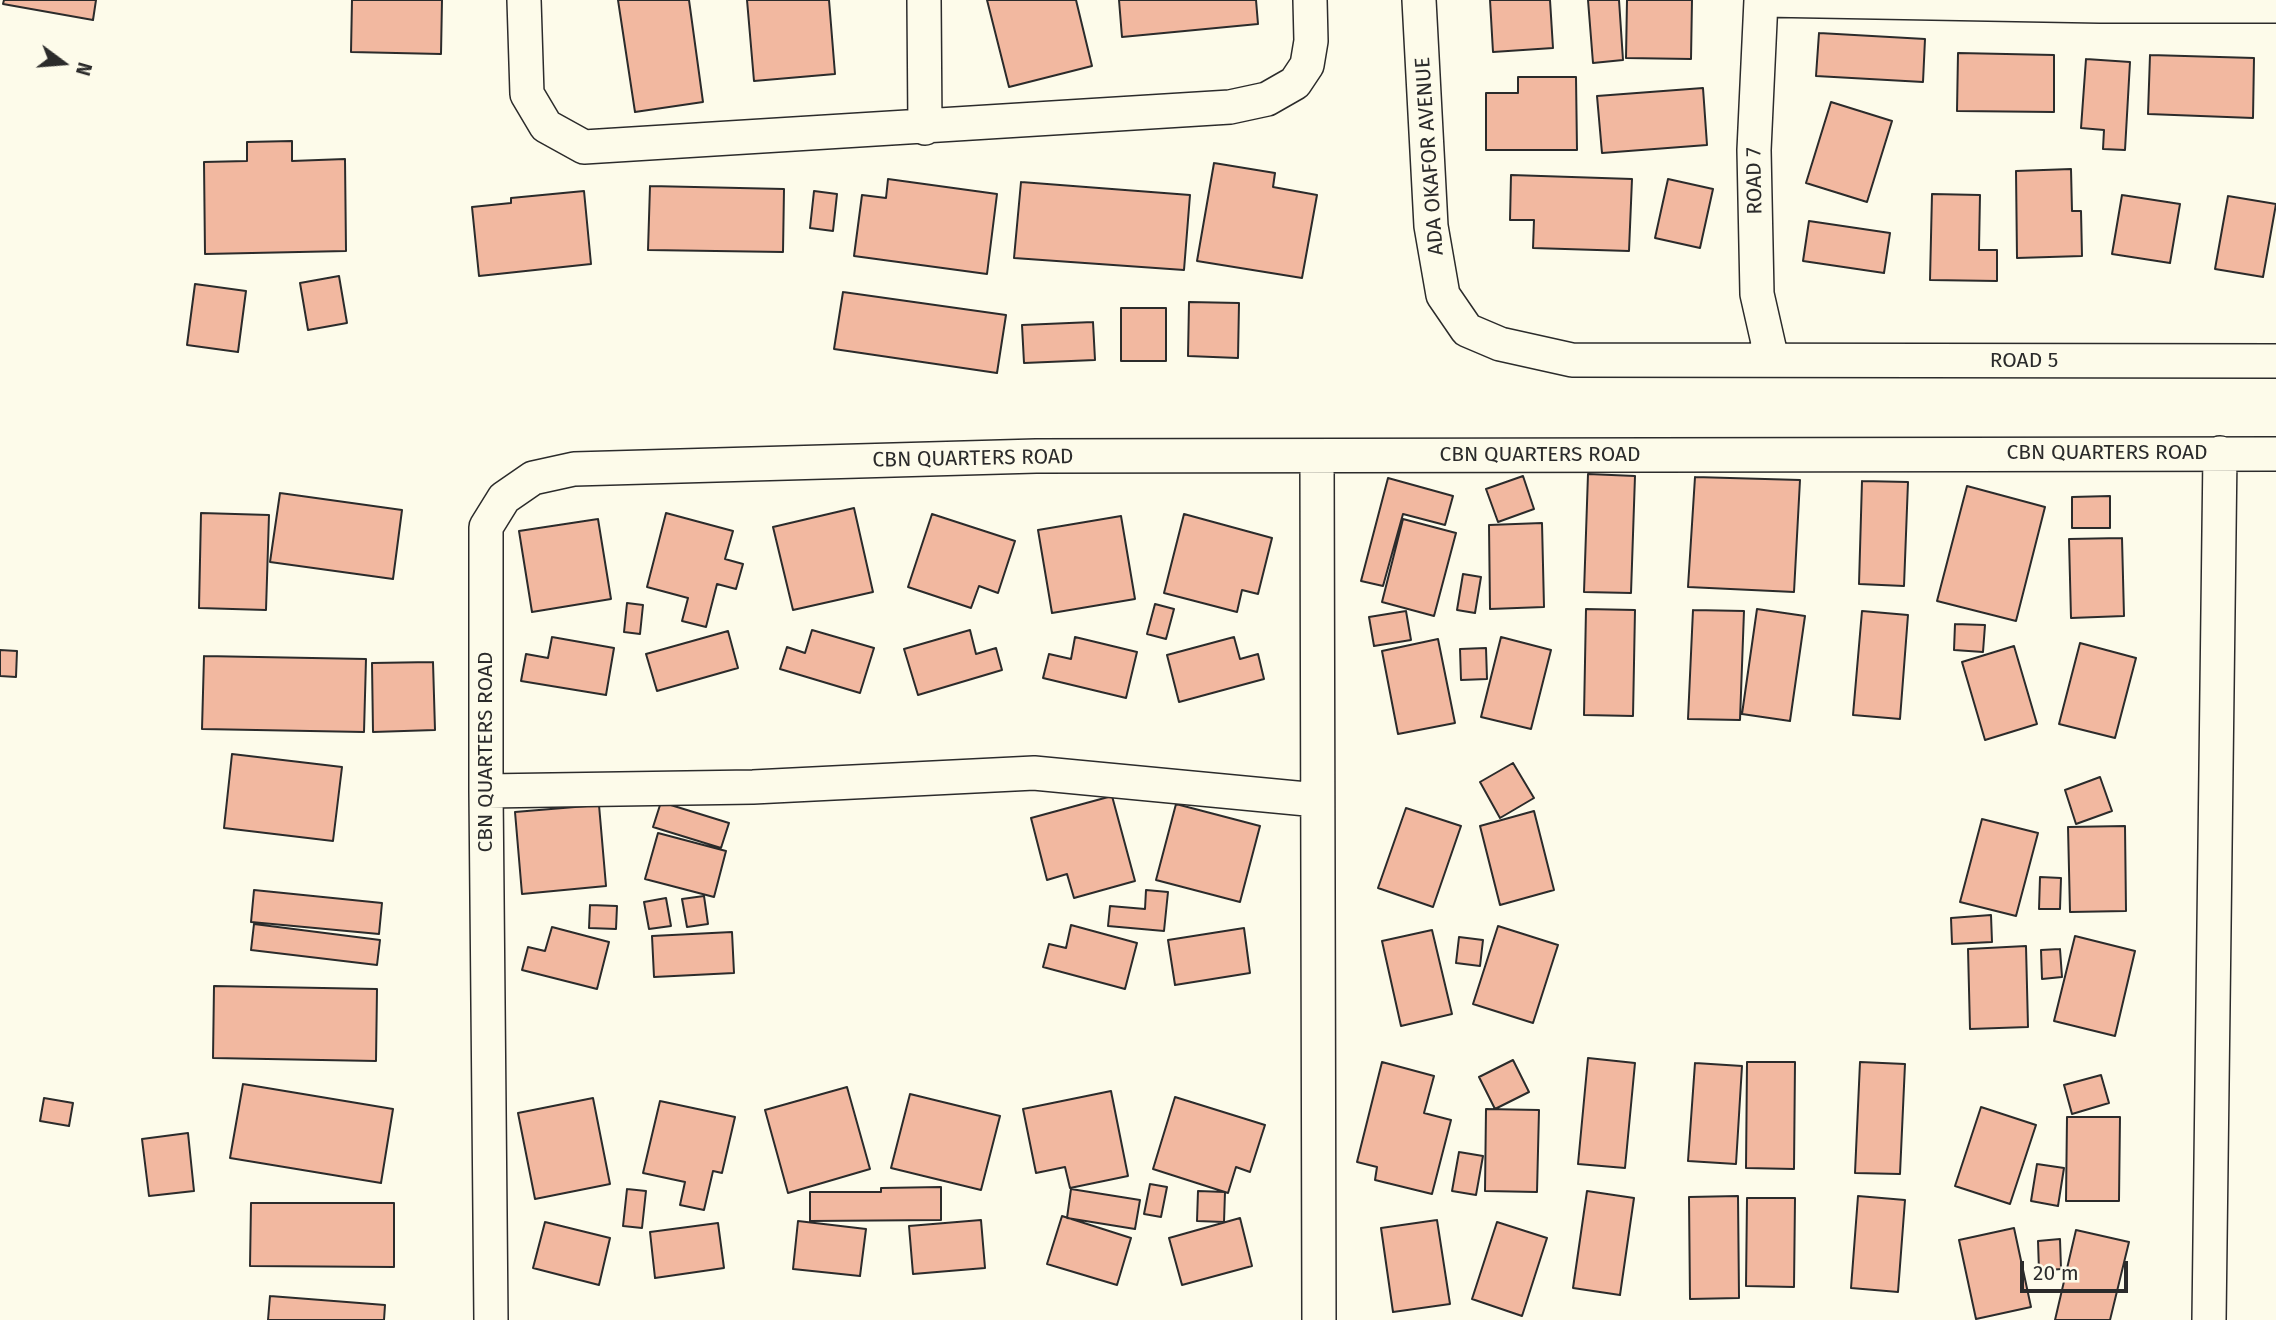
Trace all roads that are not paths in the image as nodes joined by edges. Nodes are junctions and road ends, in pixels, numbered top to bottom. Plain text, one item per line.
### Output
1 (524, 0) edge
2 (924, 0) edge
3 (1310, 0) edge
4 (1419, 0) edge
5 (1763, 0) edge
6 (2099, 3) edge
7 (2276, 6) edge
8 (925, 128) junction
9 (1772, 360) junction
10 (2276, 361) edge
11 (2220, 453) junction
12 (2276, 454) edge
13 (1317, 456) junction
14 (486, 791) junction
15 (1317, 800) junction
16 (491, 1320) edge
17 (1319, 1320) edge
18 (2209, 1320) edge

1 - 8 street
2 - 8 street
3 - 8 street
4 - 9 street, ADA OKAFOR AVENUE
5 - 6 street
5 - 9 street, ROAD 7
6 - 7 street
9 - 10 street, ROAD 5
11 - 12 street, CBN QUARTERS ROAD
11 - 13 street, CBN QUARTERS ROAD
11 - 18 street
13 - 14 street, CBN QUARTERS ROAD
13 - 15 street
14 - 15 street
14 - 16 street, CBN QUARTERS ROAD
15 - 17 street

